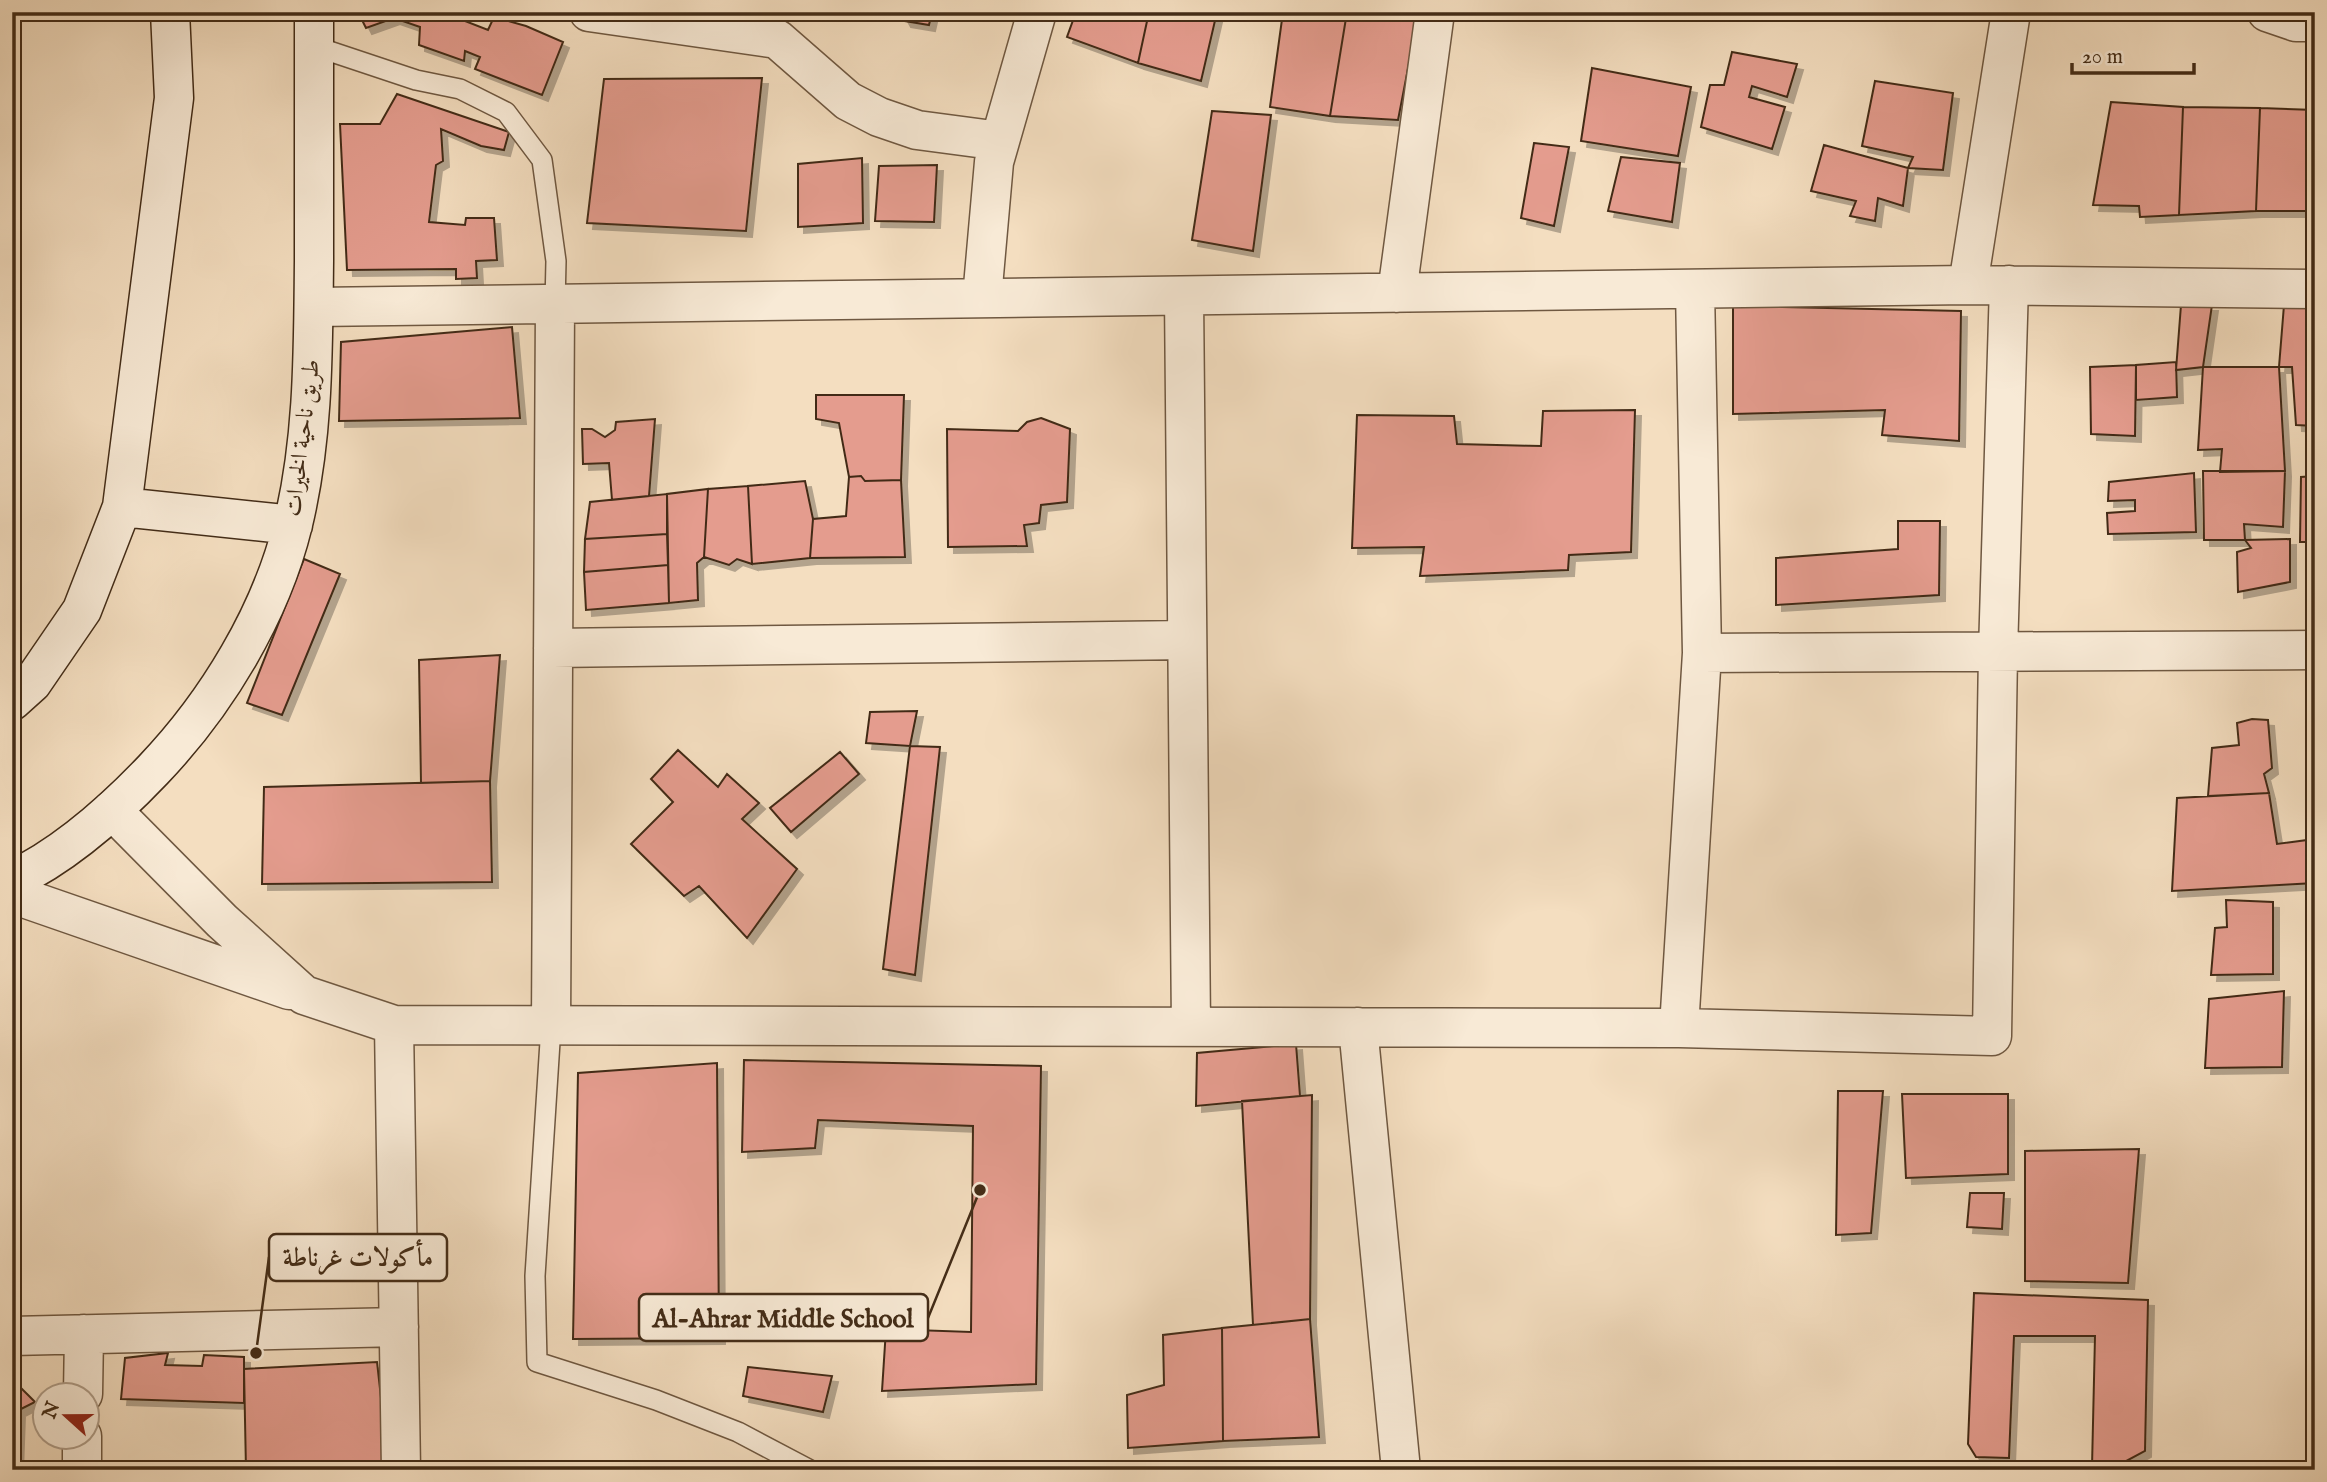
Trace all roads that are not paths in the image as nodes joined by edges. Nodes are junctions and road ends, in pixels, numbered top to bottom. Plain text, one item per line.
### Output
1 (170, 12) edge
2 (589, 12) edge
3 (1037, 12) edge
4 (1435, 12) edge
5 (2011, 12) edge
6 (2267, 12) edge
7 (2315, 22) edge
8 (781, 26) edge
9 (314, 29) edge
10 (1000, 141) junction
11 (1968, 285) junction
12 (2009, 285) junction
13 (1695, 289) junction
14 (2315, 289) edge
15 (1397, 293) junction
16 (1184, 296) junction
17 (982, 298) junction
18 (555, 304) junction
19 (314, 307) junction
20 (122, 507) junction
21 (293, 525) junction
22 (1187, 640) junction
23 (553, 648) junction
24 (2315, 650) edge
25 (1998, 652) junction
26 (1702, 653) junction
27 (12, 701) edge
28 (112, 810) junction
29 (12, 880) edge
30 (12, 894) edge
31 (304, 995) junction
32 (394, 1025) junction
33 (551, 1026) junction
34 (1191, 1027) junction
35 (1358, 1027) junction
36 (1679, 1028) junction
37 (399, 1327) junction
38 (84, 1334) junction
39 (12, 1336) edge
40 (83, 1380) edge
41 (82, 1450) edge
42 (82, 1470) edge
43 (401, 1470) edge
44 (810, 1470) edge
45 (1401, 1470) edge

1 - 20 street
2 - 8 street
3 - 10 street
4 - 15 street
5 - 11 street
6 - 7 street
8 - 10 street
9 - 18 lane
9 - 19 street, طريق ناحية الخيرات
10 - 17 street
11 - 12 street
11 - 13 street
12 - 14 street
12 - 25 street
13 - 15 street
13 - 26 street
15 - 16 street
16 - 17 street
16 - 22 street
17 - 18 street
18 - 19 street
18 - 23 street
19 - 21 street, طريق ناحية الخيرات
20 - 21 street
20 - 27 street
21 - 28 street, طريق ناحية الخيرات
22 - 23 street
22 - 34 street
23 - 33 street
24 - 25 street
25 - 26 street
25 - 36 street
26 - 36 street
28 - 29 street, طريق ناحية الخيرات
28 - 31 street
30 - 31 street
31 - 32 street
32 - 33 street
32 - 37 street
33 - 34 street
33 - 44 lane
34 - 35 street
35 - 36 street
35 - 45 street
37 - 38 street
37 - 43 street
38 - 39 street
38 - 40 street
41 - 42 street

